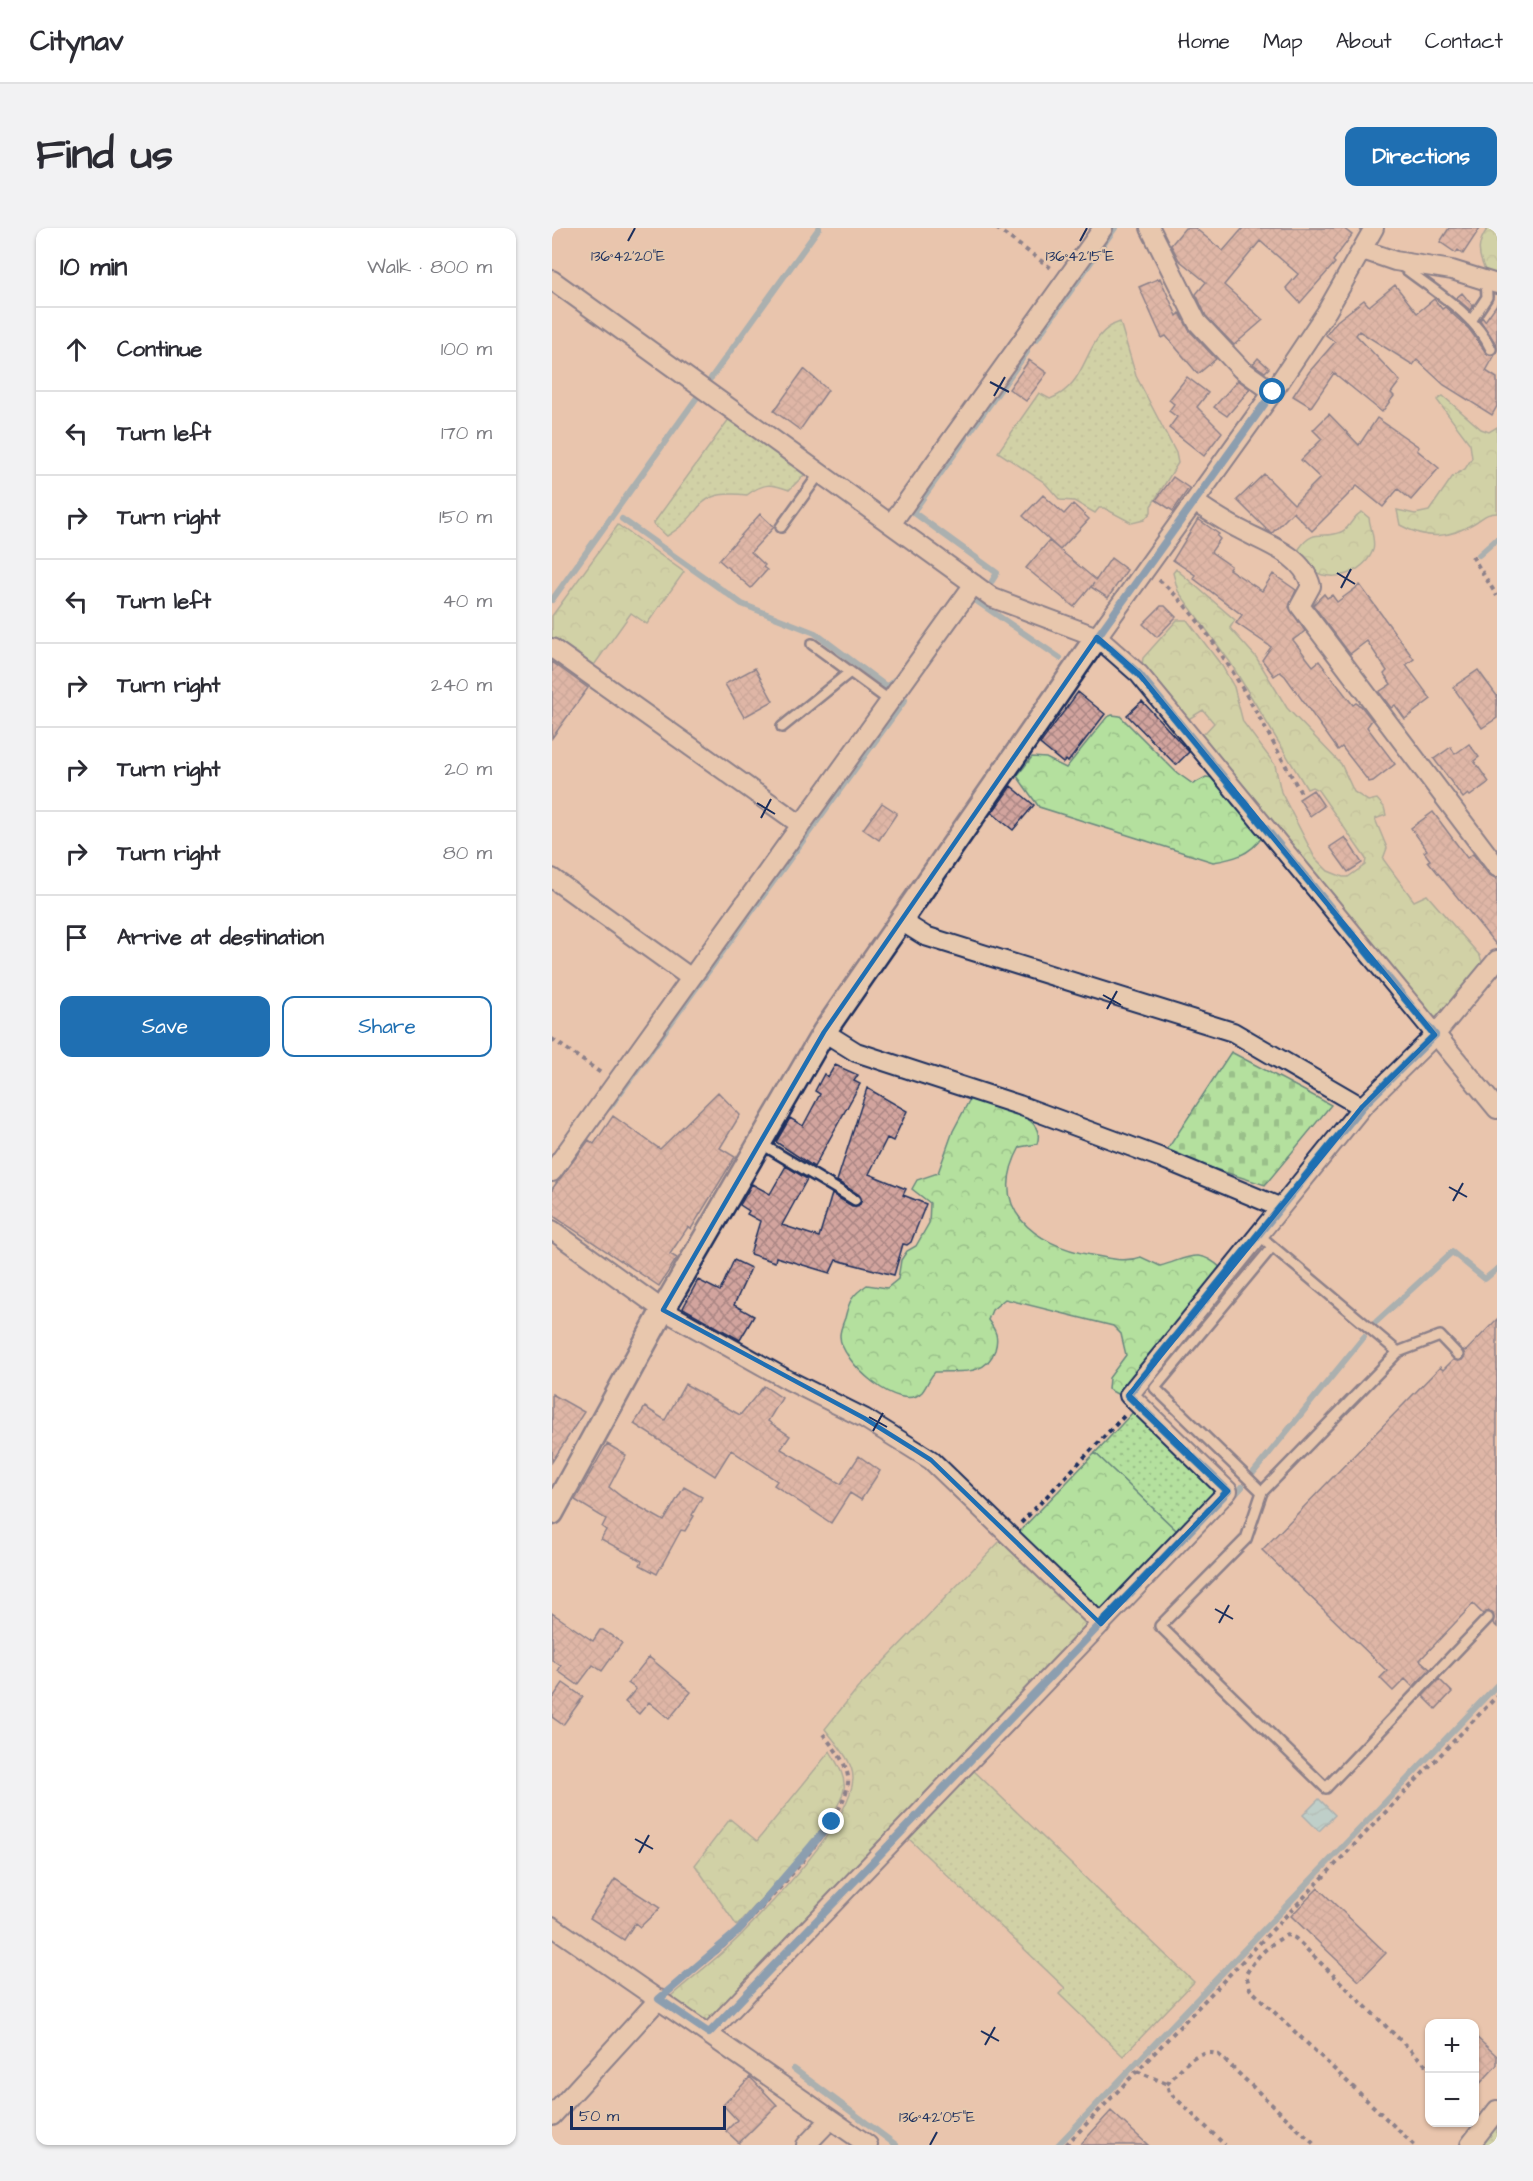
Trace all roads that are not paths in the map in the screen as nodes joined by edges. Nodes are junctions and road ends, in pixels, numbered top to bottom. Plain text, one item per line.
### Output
1 (1102, 228) edge
2 (1150, 228) edge
3 (1374, 228) edge
4 (1364, 249) junction
5 (1395, 261) junction
6 (552, 280) edge
7 (1492, 282) edge
8 (1472, 321) junction
9 (1491, 349) dead end
10 (1273, 392) junction
11 (820, 473) junction
12 (1194, 502) junction
13 (891, 524) junction
14 (781, 526) dead end
15 (974, 584) junction
16 (1097, 637) junction
17 (812, 644) dead end
18 (552, 648) edge
19 (850, 672) junction
20 (890, 701) junction
21 (782, 727) dead end
22 (801, 825) junction
23 (1497, 867) edge
24 (552, 878) edge
25 (901, 921) junction
26 (1497, 960) edge
27 (691, 978) junction
28 (825, 1032) junction
29 (1435, 1035) junction
30 (1362, 1107) junction
31 (1497, 1109) edge
32 (760, 1143) junction
33 (552, 1172) edge
34 (855, 1200) dead end
35 (1280, 1207) junction
36 (552, 1230) edge
37 (1266, 1241) junction
38 (663, 1310) junction
39 (1398, 1352) junction
40 (1458, 1355) dead end
41 (1262, 1492) junction
42 (552, 1513) edge
43 (1488, 1618) dead end
44 (1101, 1624) junction
45 (552, 1926) edge
46 (659, 1999) junction
47 (709, 2033) junction
48 (1497, 2110) edge
49 (552, 2116) edge
50 (830, 2120) junction
51 (806, 2145) edge
52 (868, 2145) edge
53 (1470, 2145) edge

1 - 13 street
2 - 10 street
3 - 4 street
4 - 5 street
4 - 10 street
5 - 7 street
5 - 8 lane
6 - 11 street
7 - 8 lane
8 - 9 lane
10 - 12 street
11 - 13 street
11 - 14 lane
12 - 16 street
12 - 23 street
13 - 15 street
15 - 16 street
15 - 20 street
16 - 25 street
16 - 29 street
17 - 19 lane
18 - 22 street
19 - 20 lane
19 - 21 lane
20 - 22 street
22 - 27 street
24 - 27 street
25 - 28 street
25 - 30 street
26 - 29 street
27 - 33 street
28 - 32 street
28 - 35 street
29 - 30 street
29 - 31 street
30 - 35 street
32 - 34 lane
32 - 38 street
35 - 37 street
36 - 38 street
37 - 39 lane
37 - 41 lane
37 - 44 street
38 - 42 street
38 - 44 street
39 - 40 lane
39 - 41 lane
41 - 43 lane
44 - 47 street
45 - 46 street
46 - 47 street
46 - 49 street
47 - 50 street
48 - 53 street
50 - 51 street
50 - 52 street

